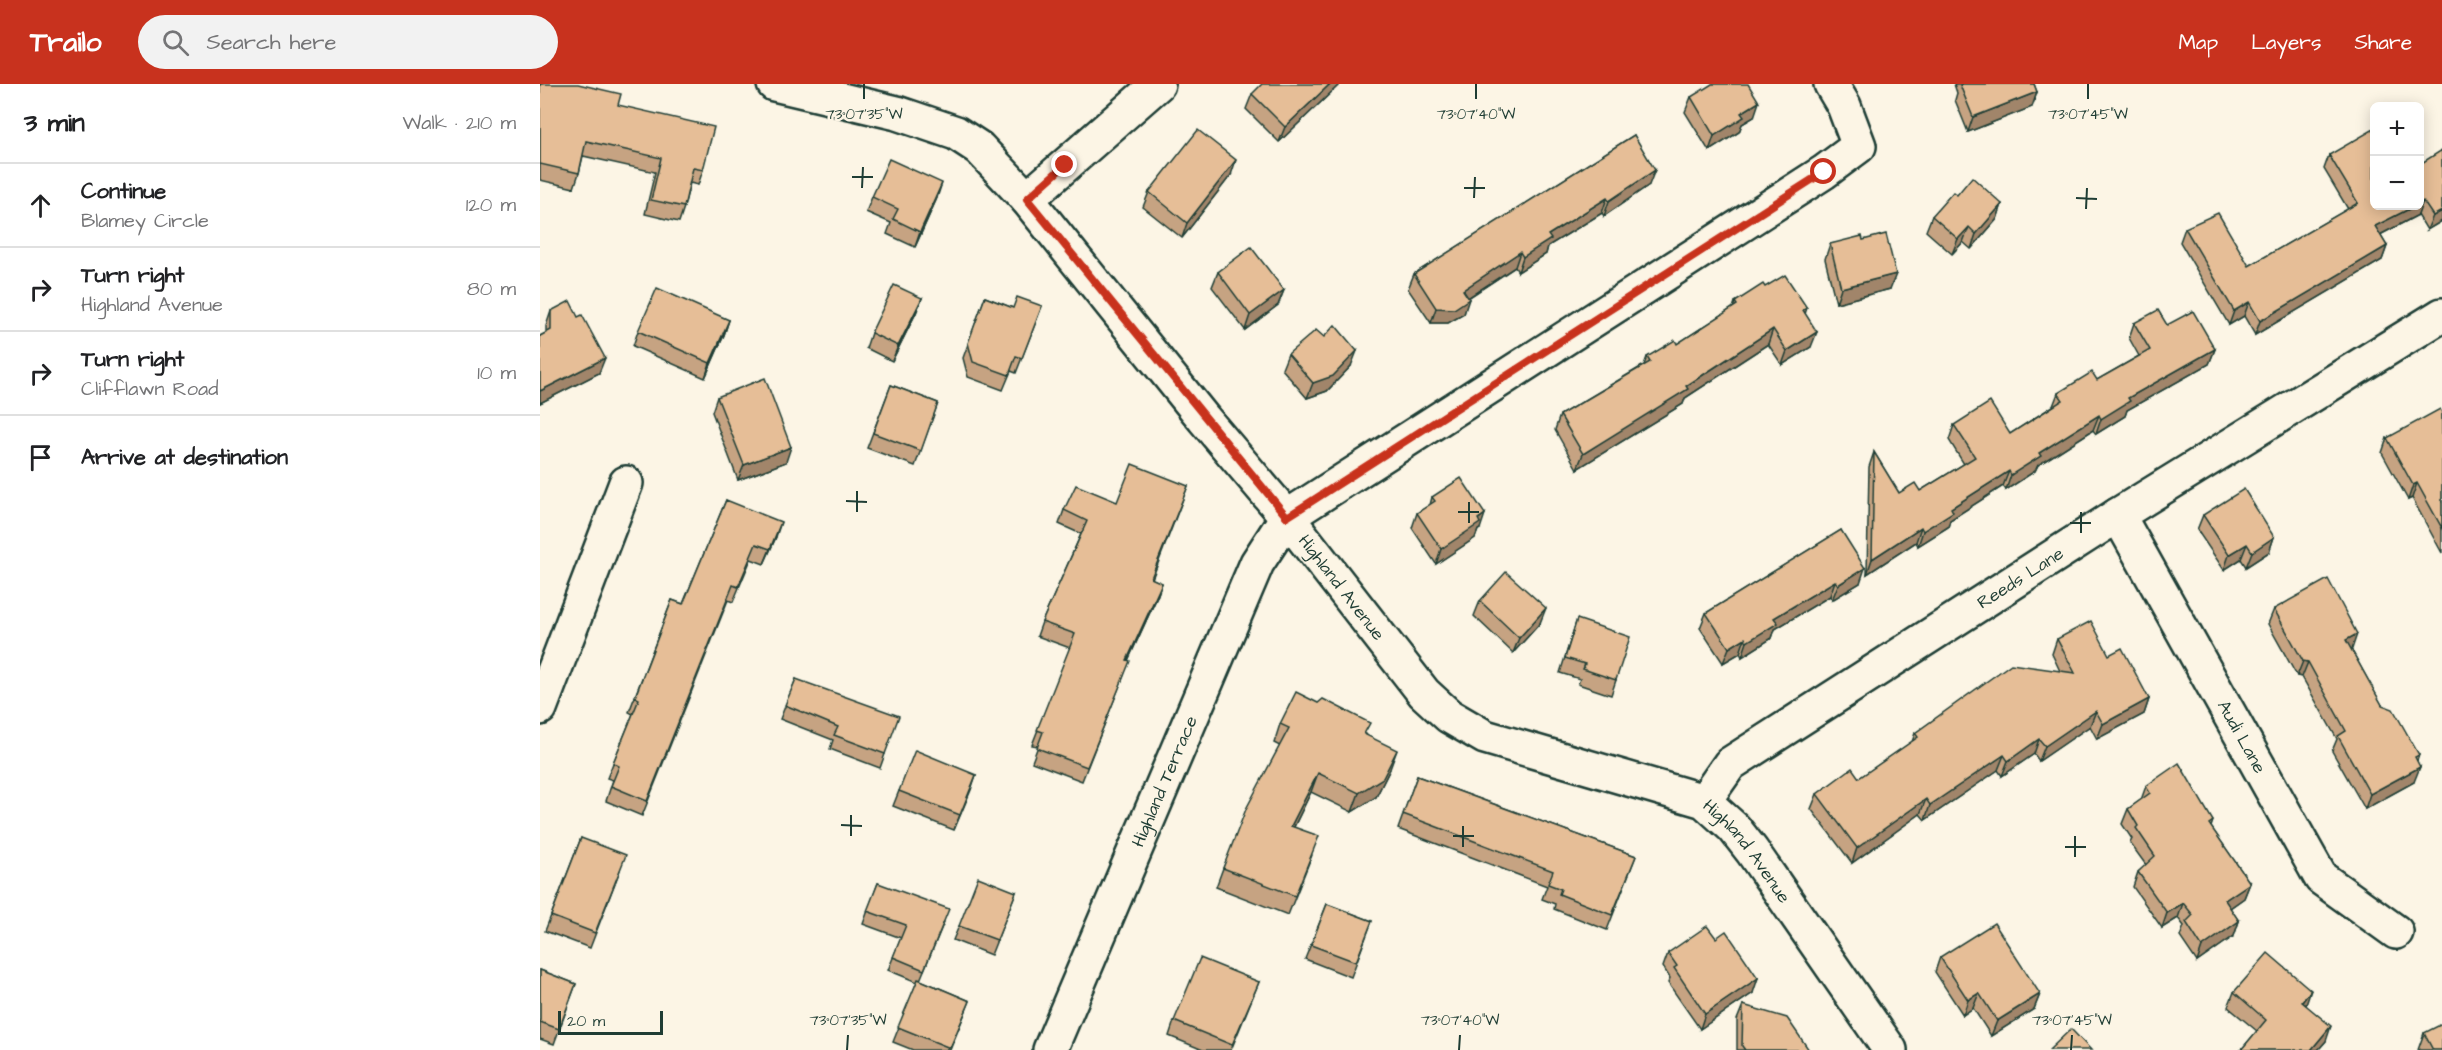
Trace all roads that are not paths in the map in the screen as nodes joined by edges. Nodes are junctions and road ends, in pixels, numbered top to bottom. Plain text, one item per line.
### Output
1 (774, 84) edge
2 (1158, 84) edge
3 (1832, 84) edge
4 (1027, 199) junction
5 (2442, 315) edge
6 (626, 483) dead end
7 (2118, 515) junction
8 (1287, 517) junction
9 (540, 708) edge
10 (1704, 801) junction
11 (2396, 932) dead end
12 (1050, 1050) edge
13 (1890, 1050) edge

1 - 4 street, Highland Avenue
2 - 4 street
3 - 8 street
4 - 8 street, Highland Avenue
5 - 7 street, Reeds Lane
6 - 9 street
7 - 10 street, Reeds Lane
7 - 11 street, Audi Lane
8 - 10 street, Highland Avenue
8 - 12 street, Highland Terrace
10 - 13 street, Highland Avenue

